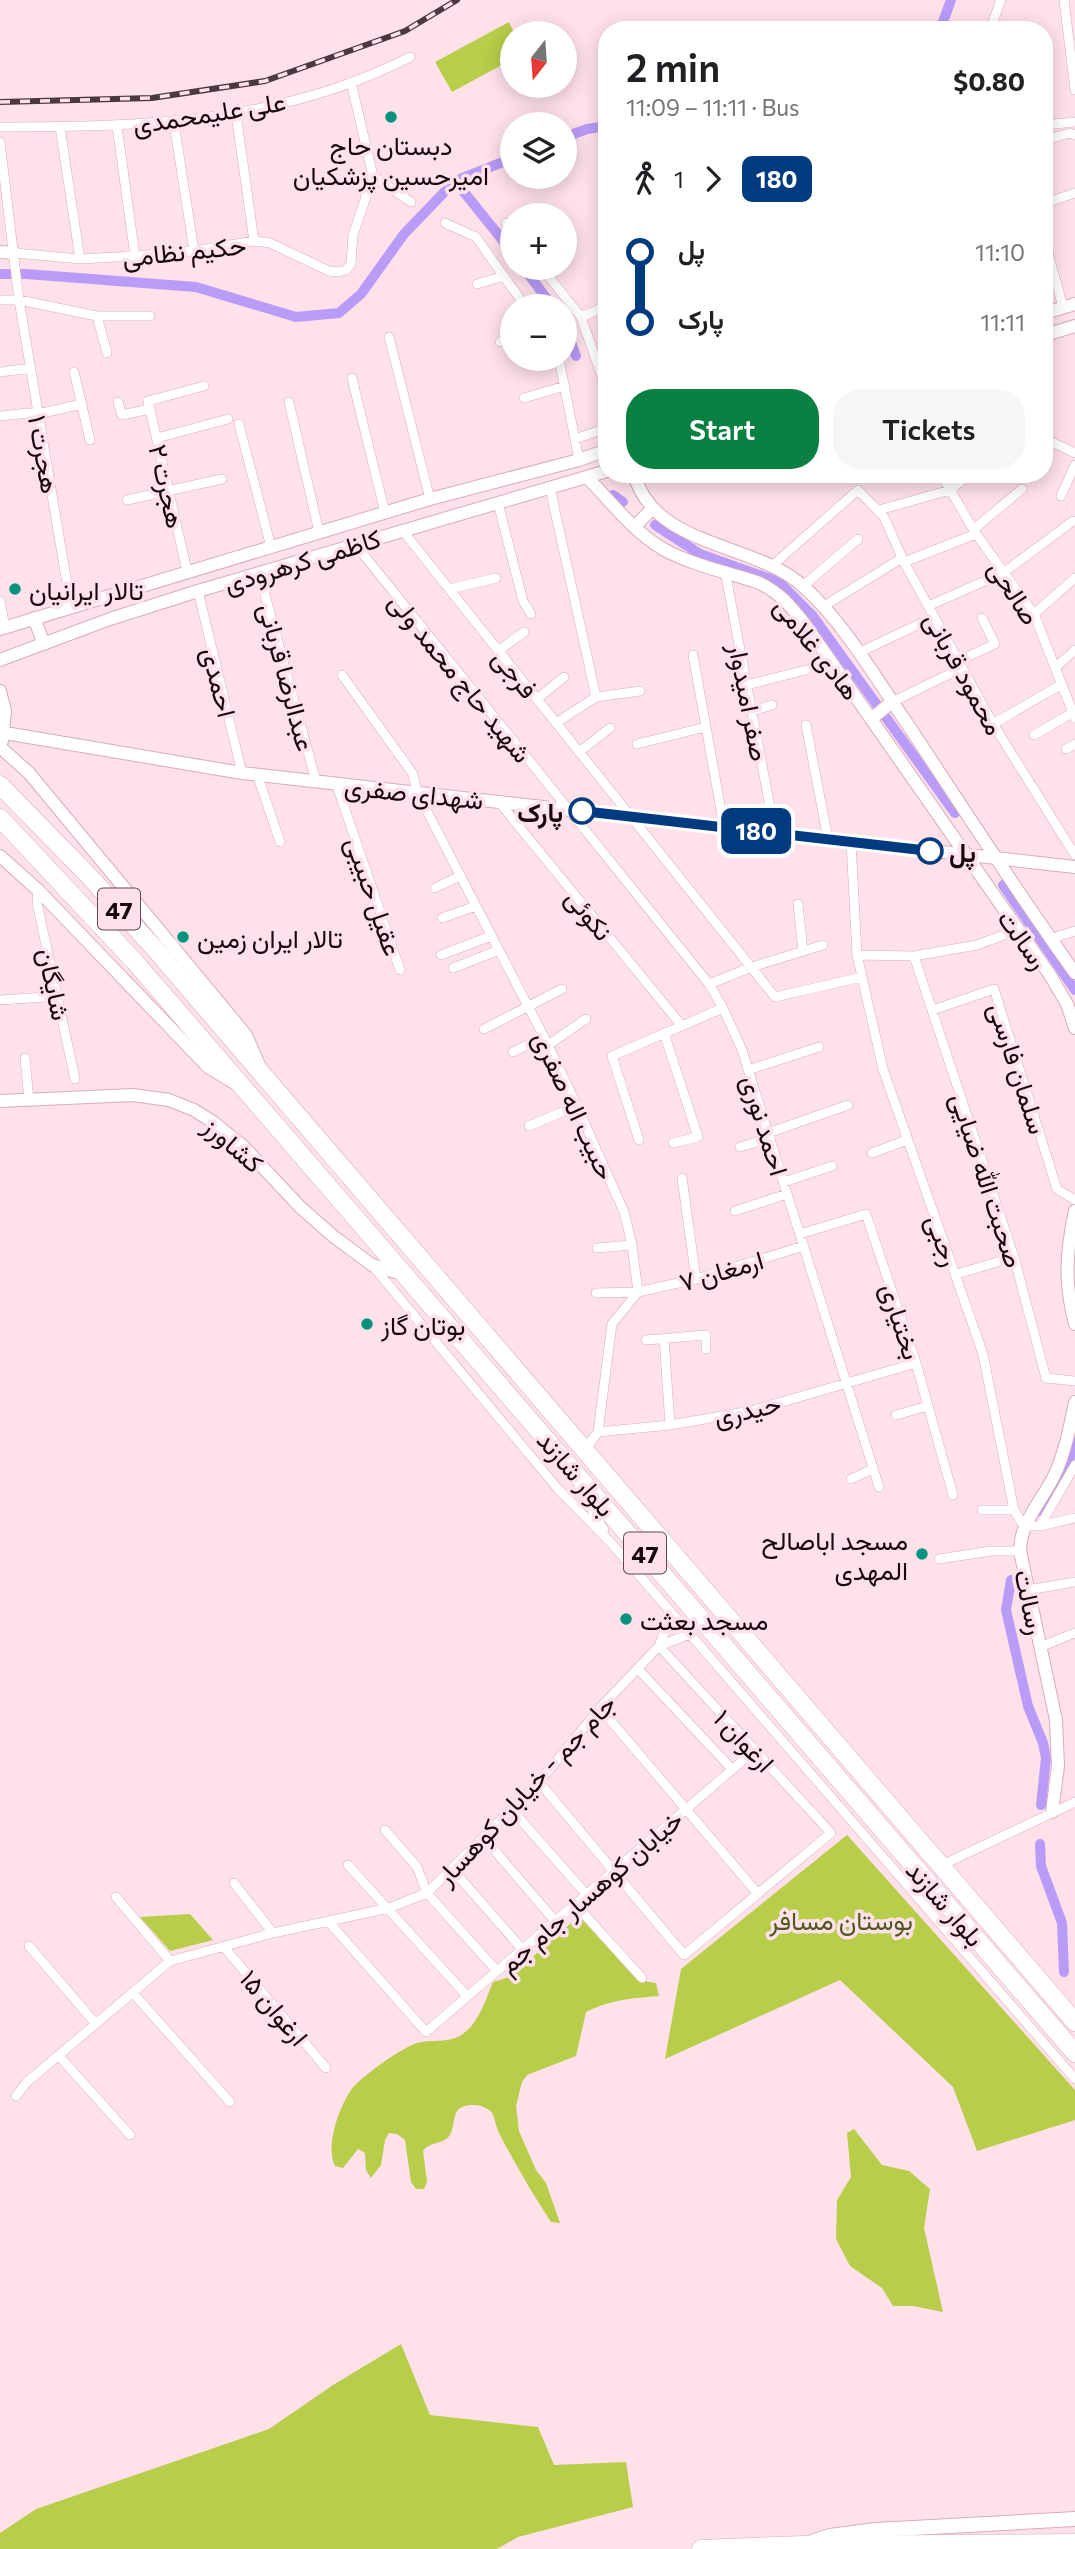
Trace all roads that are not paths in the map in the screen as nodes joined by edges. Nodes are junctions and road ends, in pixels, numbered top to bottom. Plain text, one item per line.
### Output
1 (1001, 0) edge
2 (1064, 0) edge
3 (993, 21) edge
4 (1071, 26) edge
5 (410, 57) dead end
6 (351, 82) junction
7 (1075, 90) edge
8 (236, 114) junction
9 (1075, 122) edge
10 (174, 123) junction
11 (1053, 124) edge
12 (117, 126) junction
13 (0, 127) edge
14 (60, 127) junction
15 (1075, 135) edge
16 (1053, 137) edge
17 (0, 142) edge
18 (373, 176) junction
19 (1075, 193) edge
20 (1053, 200) edge
21 (411, 202) dead end
22 (445, 223) dead end
23 (254, 241) junction
24 (194, 251) junction
25 (0, 252) edge
26 (135, 256) junction
27 (15, 257) junction
28 (80, 259) junction
29 (1053, 263) edge
30 (500, 270) edge
31 (500, 277) edge
32 (552, 280) edge
33 (477, 285) dead end
34 (0, 300) edge
35 (19, 300) junction
36 (1069, 305) edge
37 (598, 310) edge
38 (97, 316) junction
39 (150, 316) dead end
40 (581, 317) junction
41 (1075, 326) edge
42 (1053, 333) edge
43 (389, 337) dead end
44 (107, 353) dead end
45 (598, 365) edge
46 (30, 368) junction
47 (562, 371) edge
48 (0, 372) edge
49 (74, 372) dead end
50 (352, 378) dead end
51 (204, 386) dead end
52 (565, 386) junction
53 (524, 398) dead end
54 (118, 402) dead end
55 (289, 402) dead end
56 (82, 404) junction
57 (149, 405) junction
58 (38, 413) junction
59 (0, 416) edge
60 (228, 419) dead end
61 (239, 424) dead end
62 (598, 431) edge
63 (157, 438) junction
64 (575, 439) junction
65 (90, 440) dead end
66 (1053, 443) edge
67 (598, 453) edge
68 (1075, 453) edge
69 (579, 460) junction
70 (1074, 468) edge
71 (598, 474) edge
72 (587, 477) junction
73 (222, 480) dead end
74 (637, 483) edge
75 (946, 483) edge
76 (959, 483) edge
77 (550, 488) junction
78 (1022, 489) dead end
79 (950, 490) junction
80 (169, 491) junction
81 (1061, 496) dead end
82 (430, 499) junction
83 (127, 500) dead end
84 (498, 503) junction
85 (653, 508) junction
86 (880, 510) junction
87 (384, 513) junction
88 (1073, 521) dead end
89 (634, 527) junction
90 (402, 530) junction
91 (319, 532) junction
92 (975, 532) junction
93 (858, 539) dead end
94 (355, 544) junction
95 (271, 547) junction
96 (903, 560) junction
97 (773, 565) junction
98 (187, 572) junction
99 (725, 572) junction
100 (259, 573) junction
101 (1003, 573) junction
102 (496, 578) dead end
103 (1075, 578) edge
104 (803, 586) junction
105 (449, 589) junction
106 (198, 592) junction
107 (0, 601) edge
108 (824, 606) junction
109 (928, 606) junction
110 (71, 607) junction
111 (531, 614) dead end
112 (1034, 614) junction
113 (934, 617) junction
114 (34, 618) junction
115 (982, 618) dead end
116 (3, 628) edge
117 (524, 632) dead end
118 (44, 644) junction
119 (1075, 650) edge
120 (498, 651) junction
121 (858, 653) junction
122 (693, 655) dead end
123 (0, 660) edge
124 (960, 665) junction
125 (1056, 667) junction
126 (806, 670) dead end
127 (342, 676) dead end
128 (564, 677) dead end
129 (1062, 684) junction
130 (747, 685) junction
131 (0, 691) edge
132 (640, 691) dead end
133 (596, 697) junction
134 (537, 699) junction
135 (892, 702) junction
136 (772, 705) dead end
137 (752, 711) junction
138 (1074, 715) edge
139 (871, 719) junction
140 (556, 723) junction
141 (993, 724) junction
142 (806, 725) dead end
143 (706, 727) junction
144 (610, 728) dead end
145 (5, 733) junction
146 (1034, 735) dead end
147 (637, 744) dead end
148 (0, 747) edge
149 (579, 752) junction
150 (242, 773) junction
151 (257, 774) junction
152 (316, 781) junction
153 (336, 783) junction
154 (0, 785) edge
155 (417, 792) junction
156 (499, 802) junction
157 (566, 809) junction
158 (630, 817) junction
159 (0, 818) edge
160 (724, 827) junction
161 (775, 833) junction
162 (828, 839) junction
163 (280, 842) dead end
164 (851, 842) junction
165 (964, 855) junction
166 (1075, 855) edge
167 (0, 856) edge
168 (996, 858) junction
169 (1075, 867) edge
170 (460, 876) junction
171 (435, 888) dead end
172 (38, 890) junction
173 (799, 904) dead end
174 (476, 906) junction
175 (442, 918) dead end
176 (1017, 930) junction
177 (1075, 931) edge
178 (491, 936) junction
179 (1050, 939) junction
180 (823, 945) dead end
181 (499, 950) junction
182 (803, 951) junction
183 (441, 955) dead end
184 (857, 956) junction
185 (914, 956) junction
186 (752, 967) junction
187 (453, 968) dead end
188 (400, 970) dead end
189 (1075, 973) edge
190 (862, 977) junction
191 (709, 984) junction
192 (562, 989) dead end
193 (59, 996) junction
194 (0, 1000) edge
195 (529, 1008) junction
196 (723, 1008) junction
197 (933, 1010) junction
198 (586, 1019) dead end
199 (682, 1026) junction
200 (1075, 1028) edge
201 (484, 1029) dead end
202 (664, 1034) junction
203 (546, 1041) junction
204 (819, 1047) dead end
205 (513, 1052) dead end
206 (24, 1058) dead end
207 (748, 1070) junction
208 (263, 1075) junction
209 (75, 1079) dead end
210 (244, 1089) junction
211 (29, 1100) junction
212 (0, 1101) edge
213 (848, 1105) dead end
214 (578, 1106) junction
215 (529, 1126) dead end
216 (769, 1136) junction
217 (639, 1140) dead end
218 (908, 1140) junction
219 (673, 1143) dead end
220 (740, 1147) dead end
221 (872, 1153) dead end
222 (832, 1166) dead end
223 (682, 1178) dead end
224 (783, 1182) junction
225 (787, 1194) junction
226 (1075, 1200) edge
227 (735, 1211) dead end
228 (1075, 1211) edge
229 (800, 1234) junction
230 (632, 1245) junction
231 (804, 1246) junction
232 (597, 1248) dead end
233 (1014, 1257) junction
234 (372, 1265) junction
235 (957, 1274) junction
236 (405, 1275) junction
237 (696, 1279) junction
238 (638, 1292) junction
239 (596, 1293) dead end
240 (1075, 1324) edge
241 (664, 1338) junction
242 (646, 1340) dead end
243 (706, 1349) dead end
244 (916, 1363) junction
245 (1075, 1381) edge
246 (846, 1384) junction
247 (1075, 1402) edge
248 (928, 1406) junction
249 (896, 1415) dead end
250 (670, 1425) junction
251 (598, 1432) junction
252 (557, 1450) junction
253 (584, 1451) junction
254 (1075, 1465) edge
255 (873, 1469) junction
256 (851, 1479) dead end
257 (879, 1487) dead end
258 (953, 1494) dead end
259 (982, 1510) dead end
260 (1014, 1510) junction
261 (1075, 1518) edge
262 (1024, 1526) junction
263 (1040, 1526) junction
264 (612, 1544) junction
265 (1020, 1551) junction
266 (939, 1559) dead end
267 (1075, 1581) edge
268 (1028, 1590) junction
269 (672, 1614) junction
270 (1075, 1633) edge
271 (691, 1634) junction
272 (659, 1646) junction
273 (1040, 1647) junction
274 (638, 1669) junction
275 (600, 1708) junction
276 (781, 1725) junction
277 (755, 1750) junction
278 (732, 1769) junction
279 (539, 1782) junction
280 (1075, 1802) edge
281 (687, 1808) junction
282 (512, 1810) junction
283 (1052, 1812) junction
284 (385, 1830) dead end
285 (484, 1838) junction
286 (348, 1865) dead end
287 (940, 1866) junction
288 (452, 1869) junction
289 (613, 1871) junction
290 (234, 1883) dead end
291 (427, 1893) junction
292 (586, 1894) junction
293 (758, 1894) junction
294 (116, 1897) dead end
295 (575, 1904) junction
296 (389, 1908) junction
297 (555, 1920) junction
298 (328, 1921) junction
299 (273, 1933) junction
300 (29, 1946) dead end
301 (224, 1947) junction
302 (522, 1950) junction
303 (170, 1961) junction
304 (496, 1971) junction
305 (642, 1978) dead end
306 (133, 1993) junction
307 (467, 1996) junction
308 (1075, 2022) edge
309 (96, 2024) junction
310 (1075, 2053) edge
311 (59, 2056) junction
312 (326, 2068) dead end
313 (1075, 2079) edge
314 (16, 2096) dead end
315 (230, 2102) dead end
316 (130, 2135) dead end
317 (1075, 2519) edge
318 (1075, 2543) edge
319 (804, 2545) junction
320 (701, 2549) edge

1 - 3 street
2 - 4 street
4 - 7 street
5 - 6 street, علی علیمحمدی
6 - 8 street, علی علیمحمدی
6 - 18 street
8 - 10 street, علی علیمحمدی
8 - 23 street
9 - 11 street
10 - 12 street, علی علیمحمدی
10 - 24 street
12 - 14 street, علی علیمحمدی
12 - 26 street
13 - 14 street, علی علیمحمدی
14 - 28 street
15 - 16 street
17 - 27 street, هجرت ۱
18 - 21 street
18 - 23 street, حکیم نظامی
19 - 20 street
22 - 30 street
23 - 24 street, حکیم نظامی
24 - 26 street, حکیم نظامی
25 - 27 street, حکیم نظامی
26 - 28 street, حکیم نظامی
27 - 28 street, حکیم نظامی
27 - 35 street, هجرت ۱
29 - 36 street
31 - 33 street
32 - 40 street
34 - 35 street
35 - 38 street
35 - 46 street, هجرت ۱
37 - 40 street
38 - 39 street
38 - 44 street
40 - 45 street
41 - 42 street
43 - 82 street
46 - 48 street
46 - 58 street, هجرت ۱
47 - 52 street
49 - 56 street
50 - 87 street
51 - 57 street
52 - 53 street
52 - 64 street
54 - 57 street
55 - 91 street
56 - 58 street
56 - 65 street
57 - 63 street, هجرت ۲
58 - 59 street
58 - 110 street, هجرت ۱
60 - 63 street
61 - 95 street
62 - 64 street
63 - 80 street, هجرت ۲
64 - 69 street
66 - 68 street
67 - 69 street, کاظمی کرهرودی
69 - 82 street, کاظمی کرهرودی
70 - 81 street
71 - 72 street, کاظمی کرهرودی
72 - 77 street, کاظمی کرهرودی
72 - 89 street, هادی غلامی
73 - 80 street
74 - 85 street, هادی غلامی
75 - 79 street, صالحی
76 - 79 street
77 - 84 street, کاظمی کرهرودی
77 - 133 street
78 - 92 street
79 - 86 street
79 - 92 street, صالحی
80 - 83 street
80 - 98 street, هجرت ۲
82 - 87 street, کاظمی کرهرودی
84 - 90 street, کاظمی کرهرودی
84 - 111 street
85 - 89 street
85 - 97 street, هادی غلامی
86 - 96 street, محمود قربانی
86 - 97 street, محمود قربانی
87 - 91 street, کاظمی کرهرودی
88 - 101 street
89 - 99 street, هادی غلامی
90 - 94 street, کاظمی کرهرودی
90 - 105 street, فرجی
91 - 95 street, کاظمی کرهرودی
92 - 96 street
92 - 101 street, صالحی
93 - 104 street
94 - 100 street, کاظمی کرهرودی
94 - 157 street, شهید حاج محمد ولی
95 - 98 street, کاظمی کرهرودی
96 - 108 street
96 - 109 street, محمود قربانی
97 - 104 street, هادی غلامی
98 - 110 street, کاظمی کرهرودی
99 - 130 street, صفر امیدوار
99 - 139 street, هادی غلامی
100 - 106 street, کاظمی کرهرودی
100 - 152 street, عبدالرضا قربانی
101 - 109 street
101 - 112 street, صالحی
102 - 105 street
103 - 112 street
104 - 108 street, هادی غلامی
105 - 120 street, فرجی
106 - 118 street, کاظمی کرهرودی
106 - 150 street, احمدی
107 - 116 street
108 - 121 street, هادی غلامی
109 - 113 street, محمود قربانی
110 - 114 street, کاظمی کرهرودی
112 - 125 street, صالحی
113 - 121 street
113 - 124 street, محمود قربانی
114 - 116 street, کاظمی کرهرودی
114 - 118 street
115 - 124 street
117 - 120 street
118 - 123 street, کاظمی کرهرودی
119 - 125 street
120 - 134 street, فرجی
121 - 135 street, هادی غلامی
122 - 143 street
124 - 135 street
124 - 141 street, محمود قربانی
125 - 129 street, صالحی
126 - 130 street
127 - 155 street, حبیب اله صفری
128 - 134 street
129 - 138 street, صالحی
129 - 141 street
130 - 137 street, صفر امیدوار
131 - 145 street
132 - 133 street
133 - 140 street
134 - 140 street, فرجی
135 - 139 street
135 - 168 street, هادی غلامی
136 - 137 street
137 - 161 street, صفر امیدوار
138 - 146 street
139 - 165 street, هادی غلامی
140 - 149 street, فرجی
141 - 166 street, محمود قربانی
142 - 162 street
143 - 147 street
143 - 160 street
144 - 149 street
145 - 148 street
145 - 150 street, شهدای صفری
148 - 208 street
149 - 158 street, فرجی
150 - 151 street, شهدای صفری
151 - 152 street, شهدای صفری
151 - 163 street
152 - 153 street, شهدای صفری
153 - 155 street, شهدای صفری
153 - 188 street, عقیل حبیبی
154 - 208 highway, بلوار شازند / 47
155 - 156 street, شهدای صفری
155 - 170 street, حبیب اله صفری
156 - 157 street, شهدای صفری
156 - 199 street, نکوئی
157 - 158 street, شهدای صفری
157 - 191 street, احمد نوری
158 - 160 street, شهدای صفری
158 - 186 street, فرجی
159 - 210 highway, بلوار شازند / 47
160 - 161 street, شهدای صفری
161 - 162 street, شهدای صفری
162 - 164 street, شهدای صفری
164 - 165 street, شهدای صفری
164 - 184 street, رجبی
165 - 168 street, شهدای صفری
165 - 176 street, رسالت
167 - 172 street
168 - 169 street, شهدای صفری
168 - 179 street, رسالت
170 - 171 street
170 - 174 street, حبیب اله صفری
172 - 193 street, شایگان
172 - 210 street
173 - 182 street
174 - 175 street
174 - 178 street, حبیب اله صفری
176 - 185 street
176 - 200 street, رسالت
177 - 179 street
178 - 181 street, حبیب اله صفری
178 - 183 street
179 - 189 street, رسالت
180 - 182 street
181 - 187 street
181 - 195 street, حبیب اله صفری
182 - 186 street
184 - 185 street
184 - 190 street, رجبی
185 - 197 street, صحبت الله ضیایی
186 - 190 street, فرجی
186 - 191 street
190 - 218 street, رجبی
191 - 196 street, احمد نوری
192 - 195 street
193 - 194 street
193 - 209 street, شایگان
195 - 201 street
195 - 203 street, حبیب اله صفری
196 - 199 street
196 - 207 street, احمد نوری
197 - 226 street, سلمان فارسی
197 - 233 street, صحبت الله ضیایی
198 - 203 street
199 - 202 street
202 - 217 street
202 - 219 street
203 - 205 street
203 - 214 street, حبیب اله صفری
204 - 207 street
206 - 211 street
207 - 216 street, احمد نوری
208 - 253 highway, بلوار شازند / 47
210 - 236 highway, بلوار شازند / 47
211 - 212 street, کشاورز
211 - 234 street, کشاورز
213 - 216 street
214 - 215 street
214 - 230 street, حبیب اله صفری
216 - 220 street
216 - 224 street, احمد نوری
218 - 221 street
218 - 235 street, رجبی
222 - 224 street
223 - 237 street
224 - 225 street, احمد نوری
225 - 227 street
225 - 229 street, احمد نوری
228 - 240 street
229 - 231 street, احمد نوری
229 - 244 street, بختیاری
230 - 232 street
230 - 238 street, حبیب اله صفری
231 - 237 street, ارمغان ۷
231 - 246 street, احمد نوری
233 - 235 street
233 - 245 street, صحبت الله ضیایی
234 - 236 street, کشاورز
234 - 264 street
235 - 260 street, رجبی
236 - 252 highway, بلوار شازند / 47
237 - 238 street, ارمغان ۷
238 - 239 street, ارمغان ۷
238 - 251 street
241 - 242 street
241 - 243 street
241 - 250 street
244 - 246 street, حیدری
244 - 248 street, بختیاری
246 - 250 street, حیدری
246 - 255 street, احمد نوری
247 - 262 street, رسالت
248 - 249 street
248 - 258 street, بختیاری
250 - 251 street, حیدری
251 - 253 street
252 - 264 street
252 - 276 highway, بلوار شازند / 47
253 - 287 highway, بلوار شازند / 47
254 - 263 street
255 - 256 street
255 - 257 street, احمد نوری
259 - 260 street
260 - 262 street, رجبی
261 - 263 street
262 - 263 street
262 - 265 street, رسالت
264 - 269 street
265 - 266 street
265 - 268 street, رسالت
267 - 268 street
268 - 273 street, رسالت
269 - 271 street
269 - 272 street
270 - 273 street
271 - 272 street
271 - 276 street
272 - 274 street, جام جم - خیابان کوهسار
272 - 277 street, ارغوان ۱
273 - 283 street, رسالت
274 - 275 street, جام جم - خیابان کوهسار
274 - 278 street
275 - 279 street, جام جم - خیابان کوهسار
275 - 281 street
276 - 310 highway, بلوار شازند / 47
276 - 313 street
277 - 278 street, خیابان کوهسار جام جم
277 - 293 street, ارغوان ۱
278 - 281 street, خیابان کوهسار جام جم
279 - 282 street, جام جم - خیابان کوهسار
279 - 289 street
280 - 283 street
281 - 289 street, خیابان کوهسار جام جم
281 - 293 street
282 - 285 street, جام جم - خیابان کوهسار
282 - 292 street
283 - 287 street
284 - 291 street
285 - 288 street, جام جم - خیابان کوهسار
285 - 297 street
286 - 296 street
287 - 308 highway, بلوار شازند / 47
288 - 291 street, جام جم - خیابان کوهسار
288 - 302 street
289 - 292 street, خیابان کوهسار جام جم
289 - 293 street
290 - 299 street
291 - 296 street, جام جم - خیابان کوهسار
291 - 304 street
292 - 295 street, خیابان کوهسار جام جم
294 - 303 street
295 - 297 street, خیابان کوهسار جام جم
295 - 305 street
296 - 298 street, جام جم - خیابان کوهسار
296 - 307 street
297 - 302 street, خیابان کوهسار جام جم
298 - 299 street, جام جم - خیابان کوهسار
298 - 307 street, خیابان کوهسار جام جم
299 - 301 street, جام جم - خیابان کوهسار
300 - 309 street
301 - 303 street, جام جم - خیابان کوهسار
301 - 312 street, ارغوان ۱۵
302 - 304 street, خیابان کوهسار جام جم
303 - 306 street, جام جم - خیابان کوهسار
304 - 307 street, خیابان کوهسار جام جم
306 - 309 street, جام جم - خیابان کوهسار
306 - 315 street
309 - 311 street, جام جم - خیابان کوهسار
311 - 314 street, جام جم - خیابان کوهسار
311 - 316 street
317 - 319 main road
318 - 319 highway
319 - 320 highway

